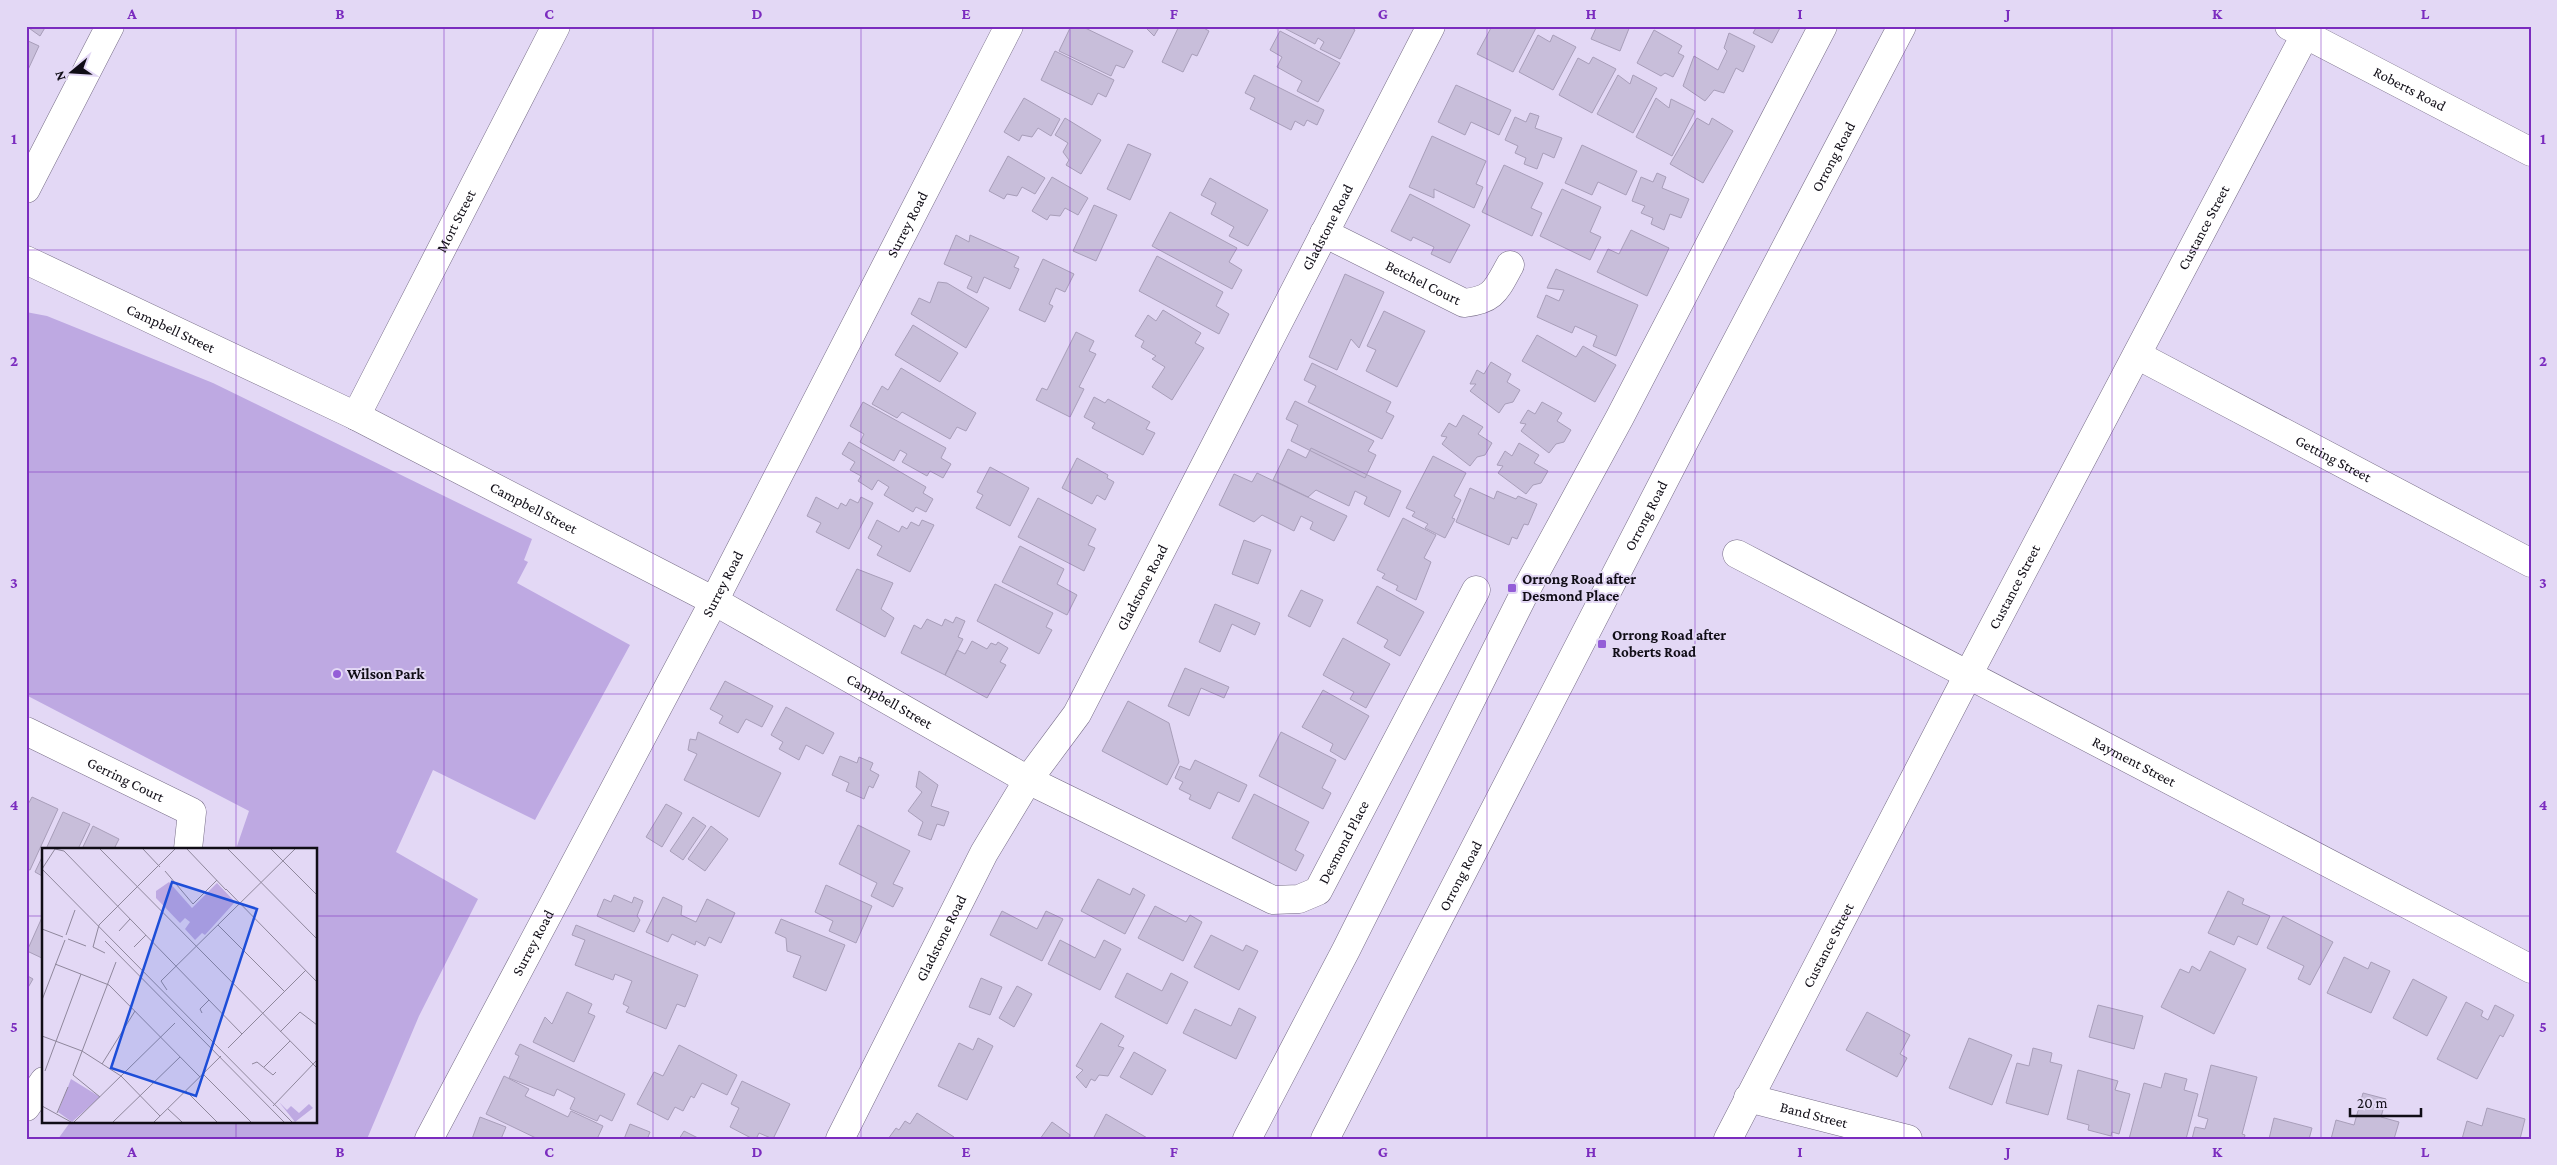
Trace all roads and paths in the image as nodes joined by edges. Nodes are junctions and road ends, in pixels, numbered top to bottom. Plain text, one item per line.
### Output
1 (110, 26) edge
2 (556, 26) edge
3 (1009, 26) edge
4 (1431, 26) edge
5 (1823, 26) edge
6 (1902, 26) edge
7 (2297, 31) edge
8 (2531, 152) edge
9 (26, 189) edge
10 (1324, 233) junction
11 (26, 260) edge
12 (1510, 265) dead end
13 (2137, 355) junction
14 (356, 416) junction
15 (1737, 554) dead end
16 (2531, 563) edge
17 (1476, 590) dead end
18 (714, 601) junction
19 (1968, 675) junction
20 (26, 731) edge
21 (1028, 780) junction
22 (188, 848) edge
23 (2531, 969) edge
24 (42, 1083) edge
25 (1748, 1098) junction
26 (26, 1107) edge
27 (429, 1139) edge
28 (840, 1139) edge
29 (1247, 1139) edge
30 (1325, 1139) edge
31 (1728, 1139) edge
32 (1908, 1139) edge

1 - 9 main road
2 - 14 main road, Mort Street
3 - 18 main road, Surrey Road
4 - 10 main road, Gladstone Road
5 - 29 main road
6 - 30 main road, Orrong Road
7 - 8 main road, Roberts Road
7 - 13 main road, Custance Street
10 - 12 main road, Betchel Court
10 - 21 main road, Gladstone Road
11 - 14 main road, Campbell Street
13 - 16 main road, Getting Street
13 - 19 main road, Custance Street
14 - 18 main road, Campbell Street
15 - 19 main road, Rayment Street
17 - 21 main road, Desmond Place
18 - 21 main road, Campbell Street
18 - 27 main road, Surrey Road
19 - 23 main road, Rayment Street
19 - 25 main road, Custance Street
20 - 22 main road, Gerring Court
21 - 28 main road, Gladstone Road
24 - 26 main road
25 - 31 main road, Custance Street
25 - 32 main road, Band Street

